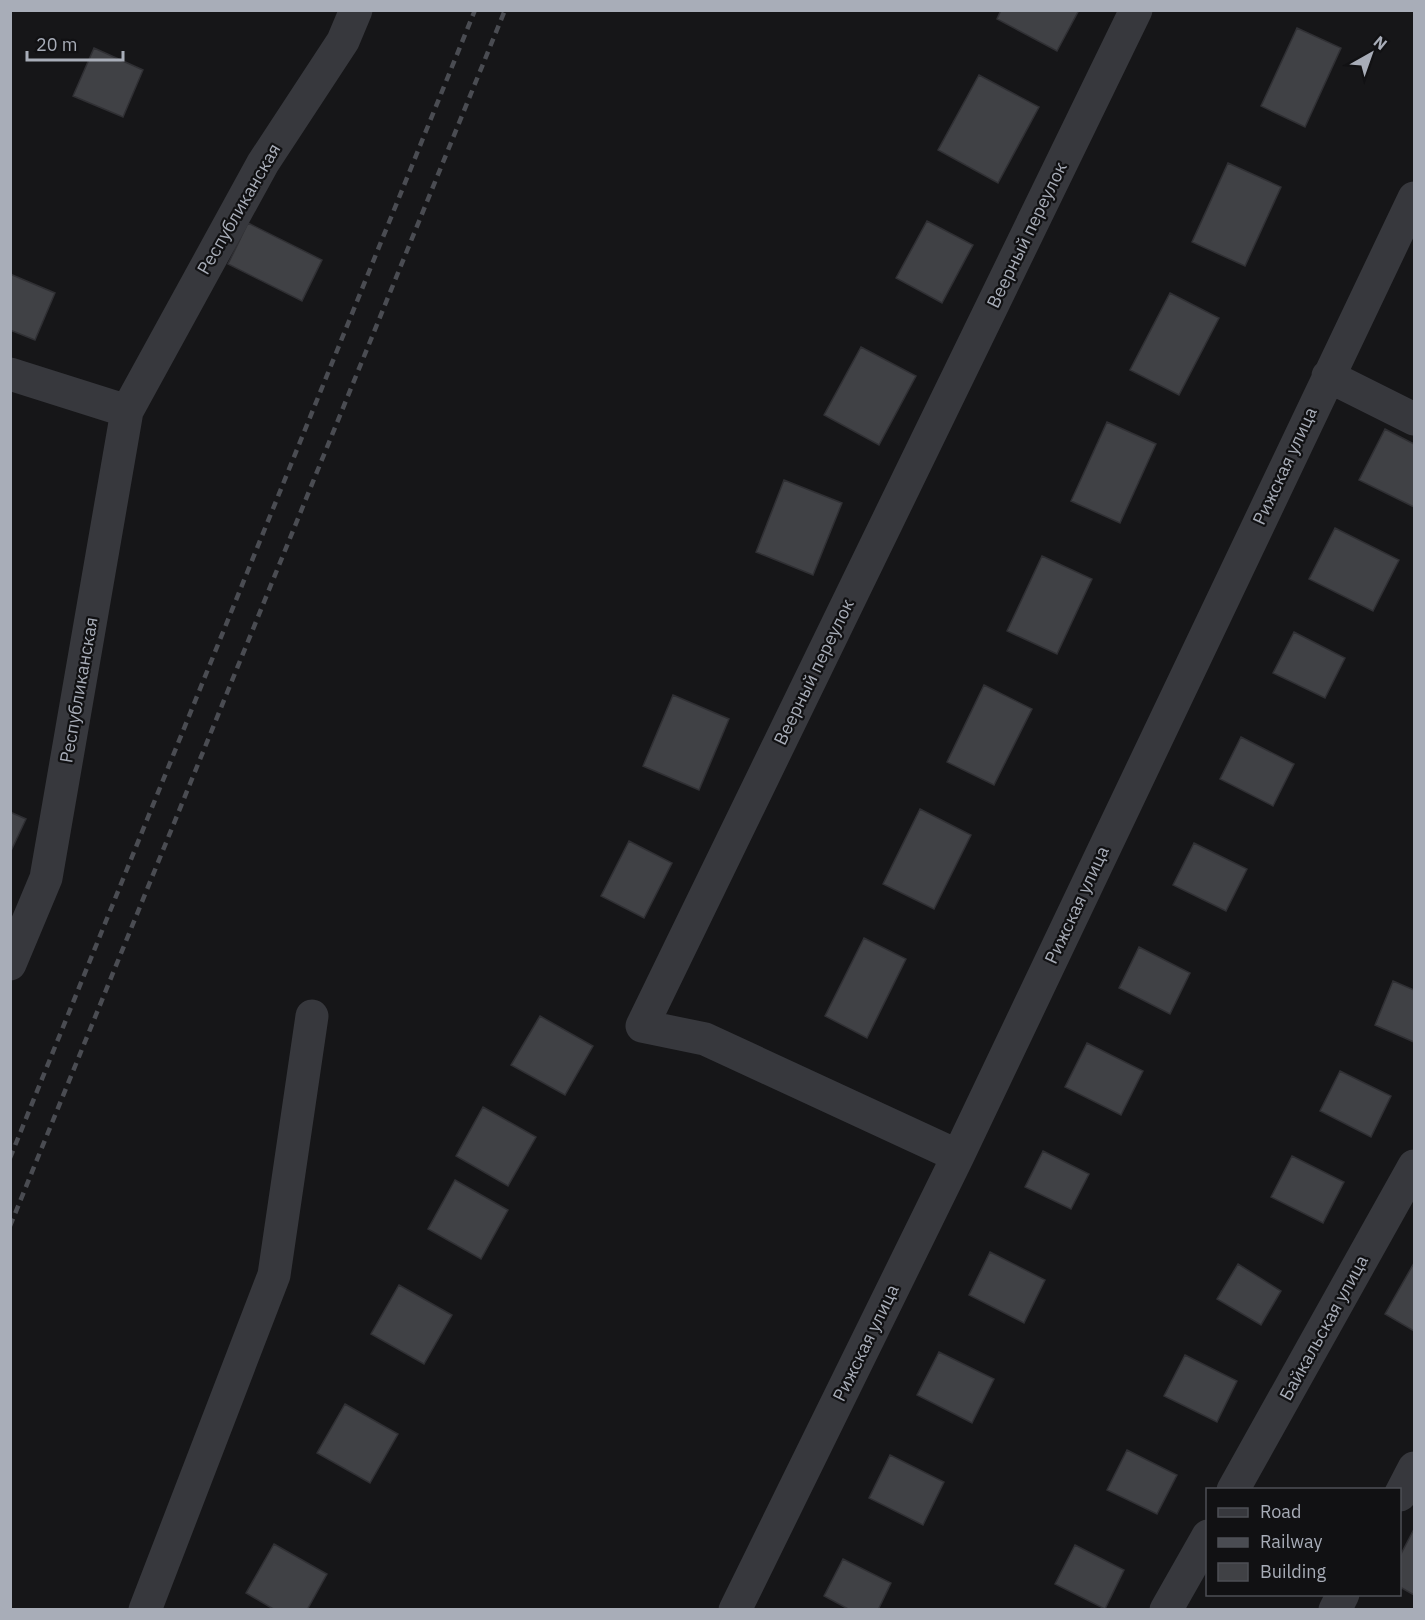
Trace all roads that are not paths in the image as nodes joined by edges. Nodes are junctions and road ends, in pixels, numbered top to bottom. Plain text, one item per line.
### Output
1 (356, 10) edge
2 (1136, 10) edge
3 (1414, 198) edge
4 (10, 374) edge
5 (1328, 376) junction
6 (127, 411) junction
7 (1414, 419) edge
8 (10, 964) edge
9 (312, 1016) dead end
10 (958, 1156) junction
11 (1414, 1166) edge
12 (1414, 1468) edge
13 (1234, 1488) edge
14 (1401, 1493) edge
15 (1206, 1540) edge
16 (1343, 1596) edge
17 (145, 1610) edge
18 (735, 1610) edge
19 (1166, 1610) edge
20 (1335, 1610) edge

1 - 6 street, Республиканская
2 - 10 street, Веерный переулок
3 - 5 street, Рижская улица
4 - 6 street
5 - 7 street
5 - 10 street, Рижская улица
6 - 8 street, Республиканская
9 - 17 street
10 - 18 street, Рижская улица
11 - 13 street, Байкальская улица
12 - 14 street
15 - 19 street
16 - 20 street

